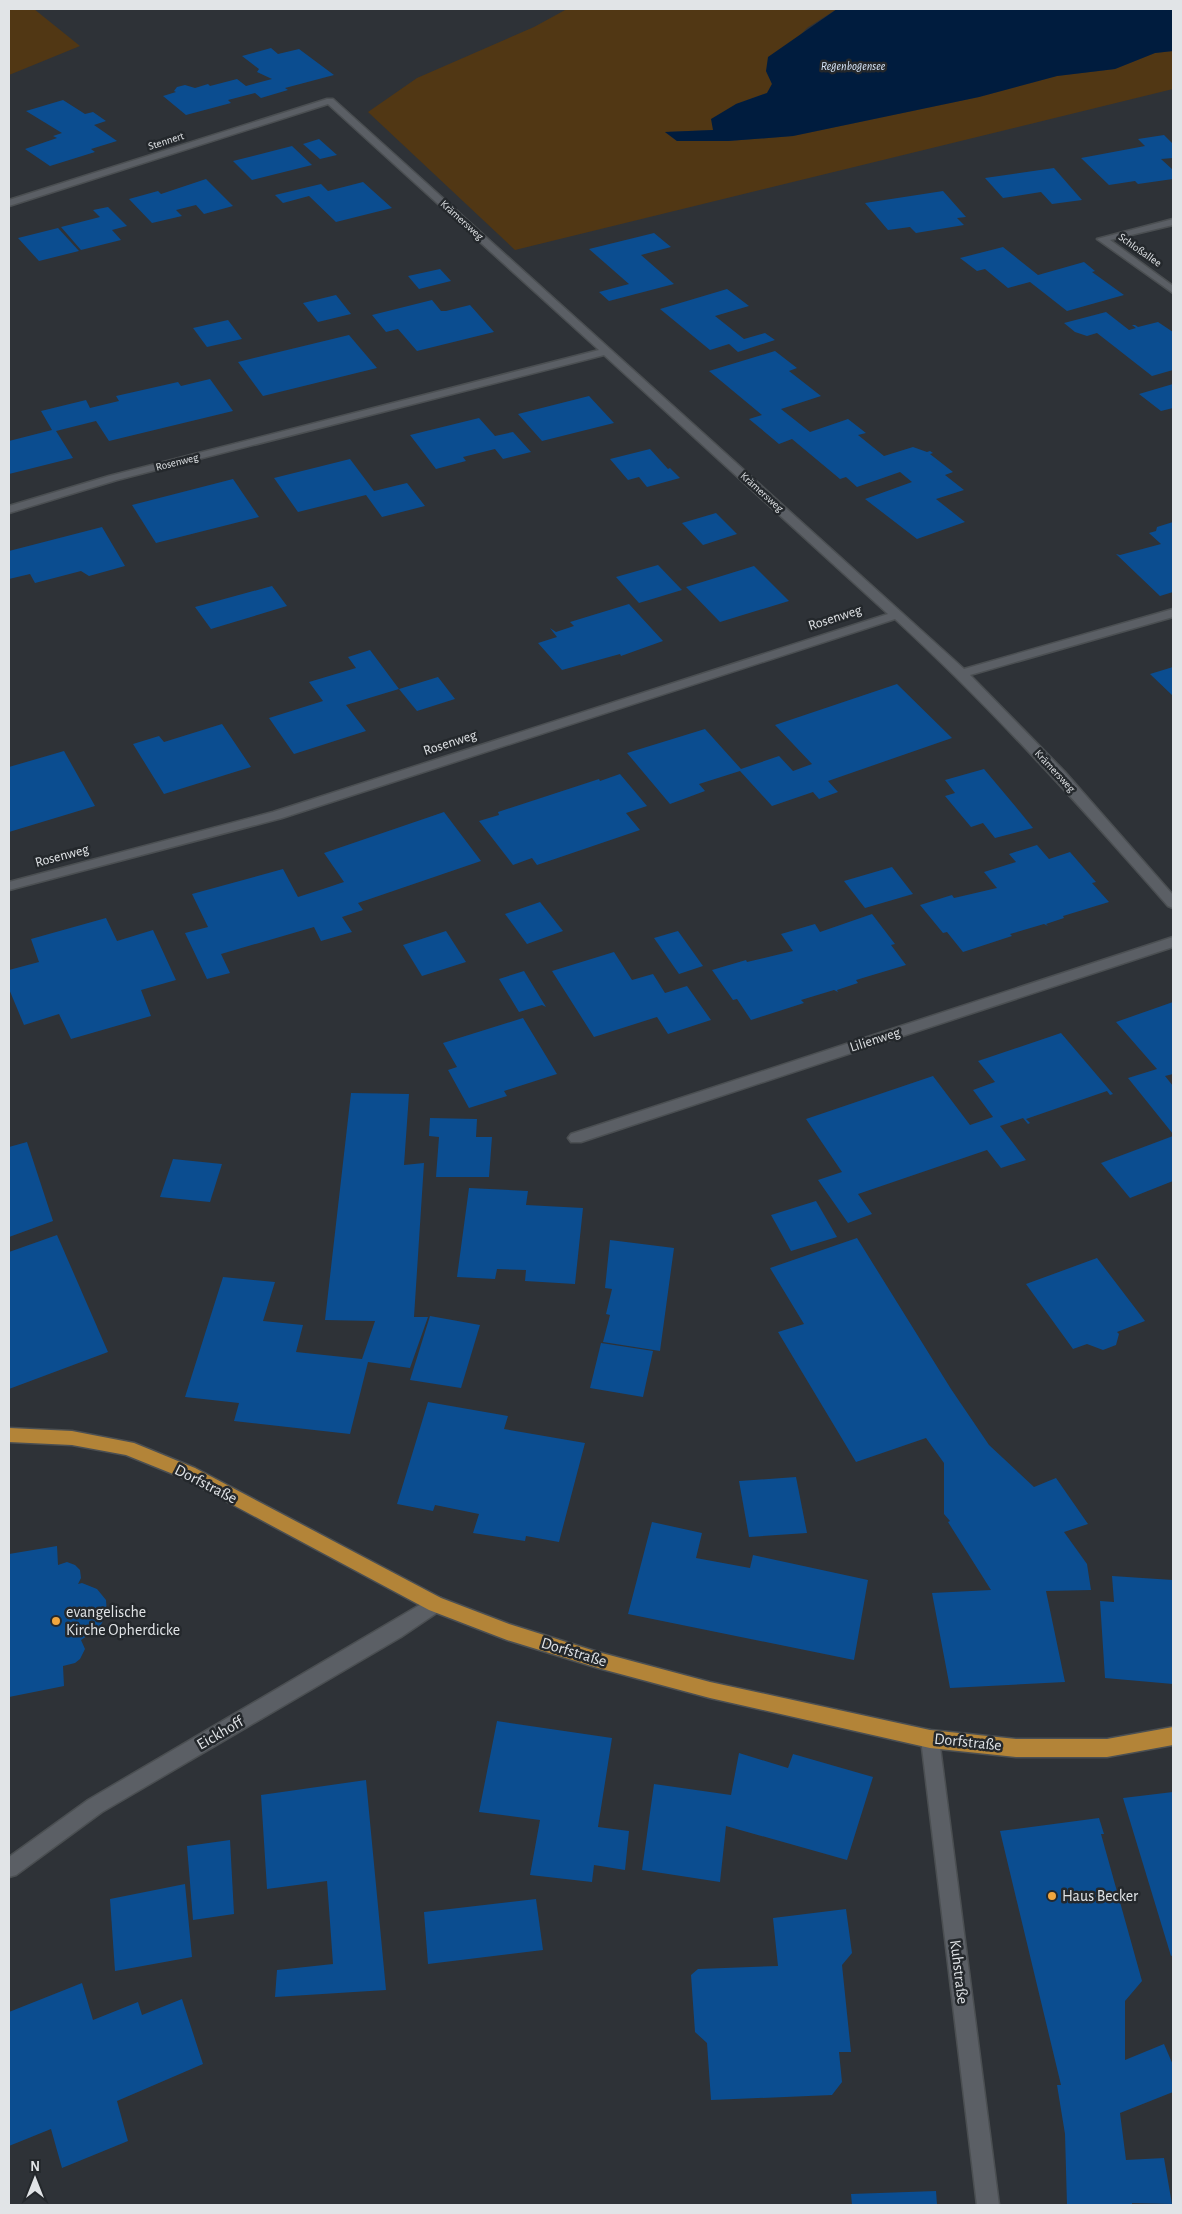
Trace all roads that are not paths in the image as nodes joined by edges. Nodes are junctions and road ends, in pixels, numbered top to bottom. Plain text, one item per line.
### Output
1 (330, 101) joint
2 (9, 202) edge
3 (1173, 222) edge
4 (1173, 290) edge
5 (608, 351) junction
6 (9, 510) edge
7 (1173, 613) edge
8 (896, 614) junction
9 (962, 674) junction
10 (9, 886) edge
11 (1173, 904) edge
12 (1173, 942) edge
13 (576, 1138) dead end
14 (9, 1435) edge
15 (435, 1604) junction
16 (1173, 1736) edge
17 (930, 1739) junction
18 (9, 1868) edge
19 (988, 2205) edge

1 - 2 street, Stennert
1 - 5 street, Krämersweg
3 - 4 street, Schloßallee
5 - 6 street, Rosenweg
5 - 8 street, Krämersweg
7 - 9 street
8 - 9 street, Krämersweg
8 - 10 street, Rosenweg
9 - 11 street, Krämersweg
12 - 13 street, Lilienweg
14 - 15 main road, Dorfstraße
15 - 17 main road, Dorfstraße
15 - 18 street, Eickhoff
16 - 17 main road, Dorfstraße
17 - 19 street, Kuhstraße

